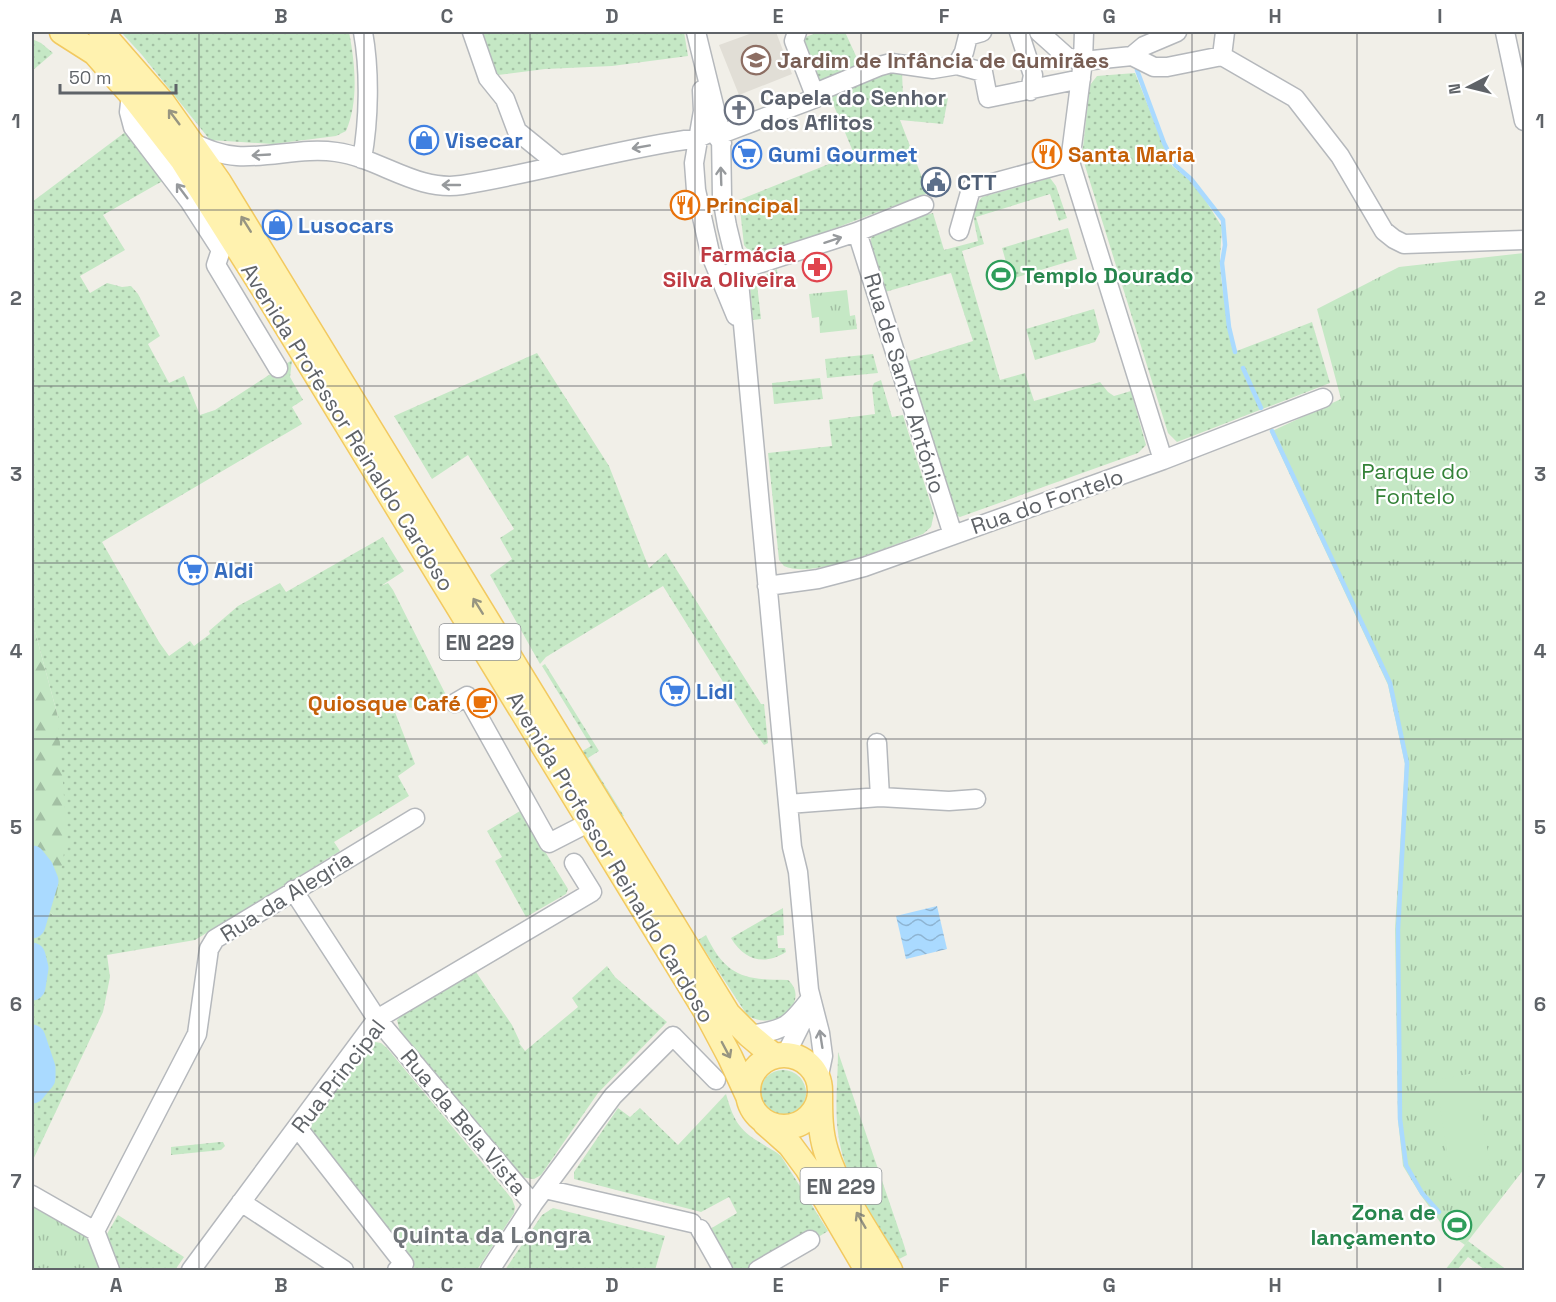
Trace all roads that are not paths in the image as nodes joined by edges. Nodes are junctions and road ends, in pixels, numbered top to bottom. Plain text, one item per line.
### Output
1 (62, 32) edge
2 (101, 32) edge
3 (363, 32) edge
4 (472, 32) edge
5 (696, 32) edge
6 (797, 32) edge
7 (982, 32) edge
8 (1019, 32) edge
9 (1039, 32) edge
10 (1084, 32) edge
11 (1177, 32) edge
12 (1225, 32) edge
13 (1505, 32) edge
14 (1132, 56) junction
15 (1222, 56) junction
16 (1083, 61) junction
17 (957, 64) junction
18 (1081, 80) junction
19 (1030, 91) junction
20 (814, 93) junction
21 (132, 94) junction
22 (1524, 121) edge
23 (699, 138) junction
24 (722, 139) junction
25 (193, 143) junction
26 (362, 159) junction
27 (1070, 162) junction
28 (559, 165) junction
29 (924, 205) dead end
30 (857, 231) junction
31 (958, 231) dead end
32 (1524, 240) edge
33 (738, 271) junction
34 (720, 277) junction
35 (270, 299) junction
36 (245, 314) junction
37 (745, 338) junction
38 (278, 368) dead end
39 (1323, 398) dead end
40 (1163, 460) junction
41 (952, 534) junction
42 (767, 586) junction
43 (455, 703) dead end
44 (877, 742) dead end
45 (880, 797) junction
46 (975, 799) dead end
47 (788, 804) junction
48 (415, 818) dead end
49 (590, 822) junction
50 (574, 863) dead end
51 (293, 891) junction
52 (810, 998) junction
53 (377, 1019) junction
54 (749, 1035) junction
55 (780, 1055) junction
56 (716, 1080) dead end
57 (819, 1086) junction
58 (748, 1096) junction
59 (764, 1122) junction
60 (297, 1128) junction
61 (545, 1189) junction
62 (32, 1195) edge
63 (241, 1202) junction
64 (533, 1204) junction
65 (95, 1231) junction
66 (810, 1240) dead end
67 (110, 1270) edge
68 (191, 1270) edge
69 (344, 1270) edge
70 (397, 1270) edge
71 (490, 1270) edge
72 (723, 1270) edge
73 (758, 1270) edge
74 (867, 1270) edge
75 (890, 1270) edge

1 - 21 main road, Avenida Professor Reinaldo Cardoso / EN 229
25 -> 2 main road, Avenida Professor Reinaldo Cardoso / EN 229
3 - 26 street
4 - 28 street
5 - 23 street
5 - 24 street
6 - 20 street
7 - 17 street
8 - 19 street
9 - 16 street
10 - 16 street
11 - 14 street
12 - 15 street
13 - 22 street
14 - 15 street
14 - 16 street
15 - 32 street
16 - 18 street
17 - 19 street
17 - 20 street
18 - 19 street
18 - 27 street
20 - 24 street
21 - 35 main road, Avenida Professor Reinaldo Cardoso / EN 229
36 -> 21 street
23 - 24 street
23 -> 28 street
23 - 34 street
33 -> 24 street
26 -> 25 street
54 -> 25 main road, Avenida Professor Reinaldo Cardoso / EN 229
28 -> 26 street
27 - 31 street
27 - 40 street
29 - 30 street
33 -> 30 street
30 - 41 street, Rua de Santo António
33 - 34 street
33 - 37 street
34 - 37 street
35 - 36 street
35 - 49 main road, Avenida Professor Reinaldo Cardoso / EN 229
36 - 38 street
37 - 42 street
39 - 40 street, Rua do Fontelo
40 - 41 street, Rua do Fontelo
41 - 42 street, Rua do Fontelo
42 - 47 street
43 - 49 street
44 - 45 street
45 - 46 street
45 - 47 street
47 - 52 street
48 - 51 street, Rua da Alegria
49 -> 58 main road, Avenida Professor Reinaldo Cardoso / EN 229
50 - 53 street, Rua Principal
51 - 53 street, Rua da Bela Vista
51 - 65 street, Rua da Alegria
52 - 54 street
52 - 55 street
57 -> 52 street
53 - 60 street, Rua Principal
53 - 64 street, Rua da Bela Vista
54 - 55 main road, Avenida Professor Reinaldo Cardoso / EN 229
55 - 57 main road, EN 229
55 - 58 main road
56 - 61 street
57 - 59 main road
75 -> 57 main road, EN 229
58 - 59 main road, EN 229
59 - 74 main road, EN 229
60 - 63 street, Rua Principal
60 - 70 street
61 - 64 street
61 - 72 street
62 - 65 street
63 - 68 street, Rua Principal
63 - 69 street
64 - 71 street
65 - 67 street
66 - 73 street

